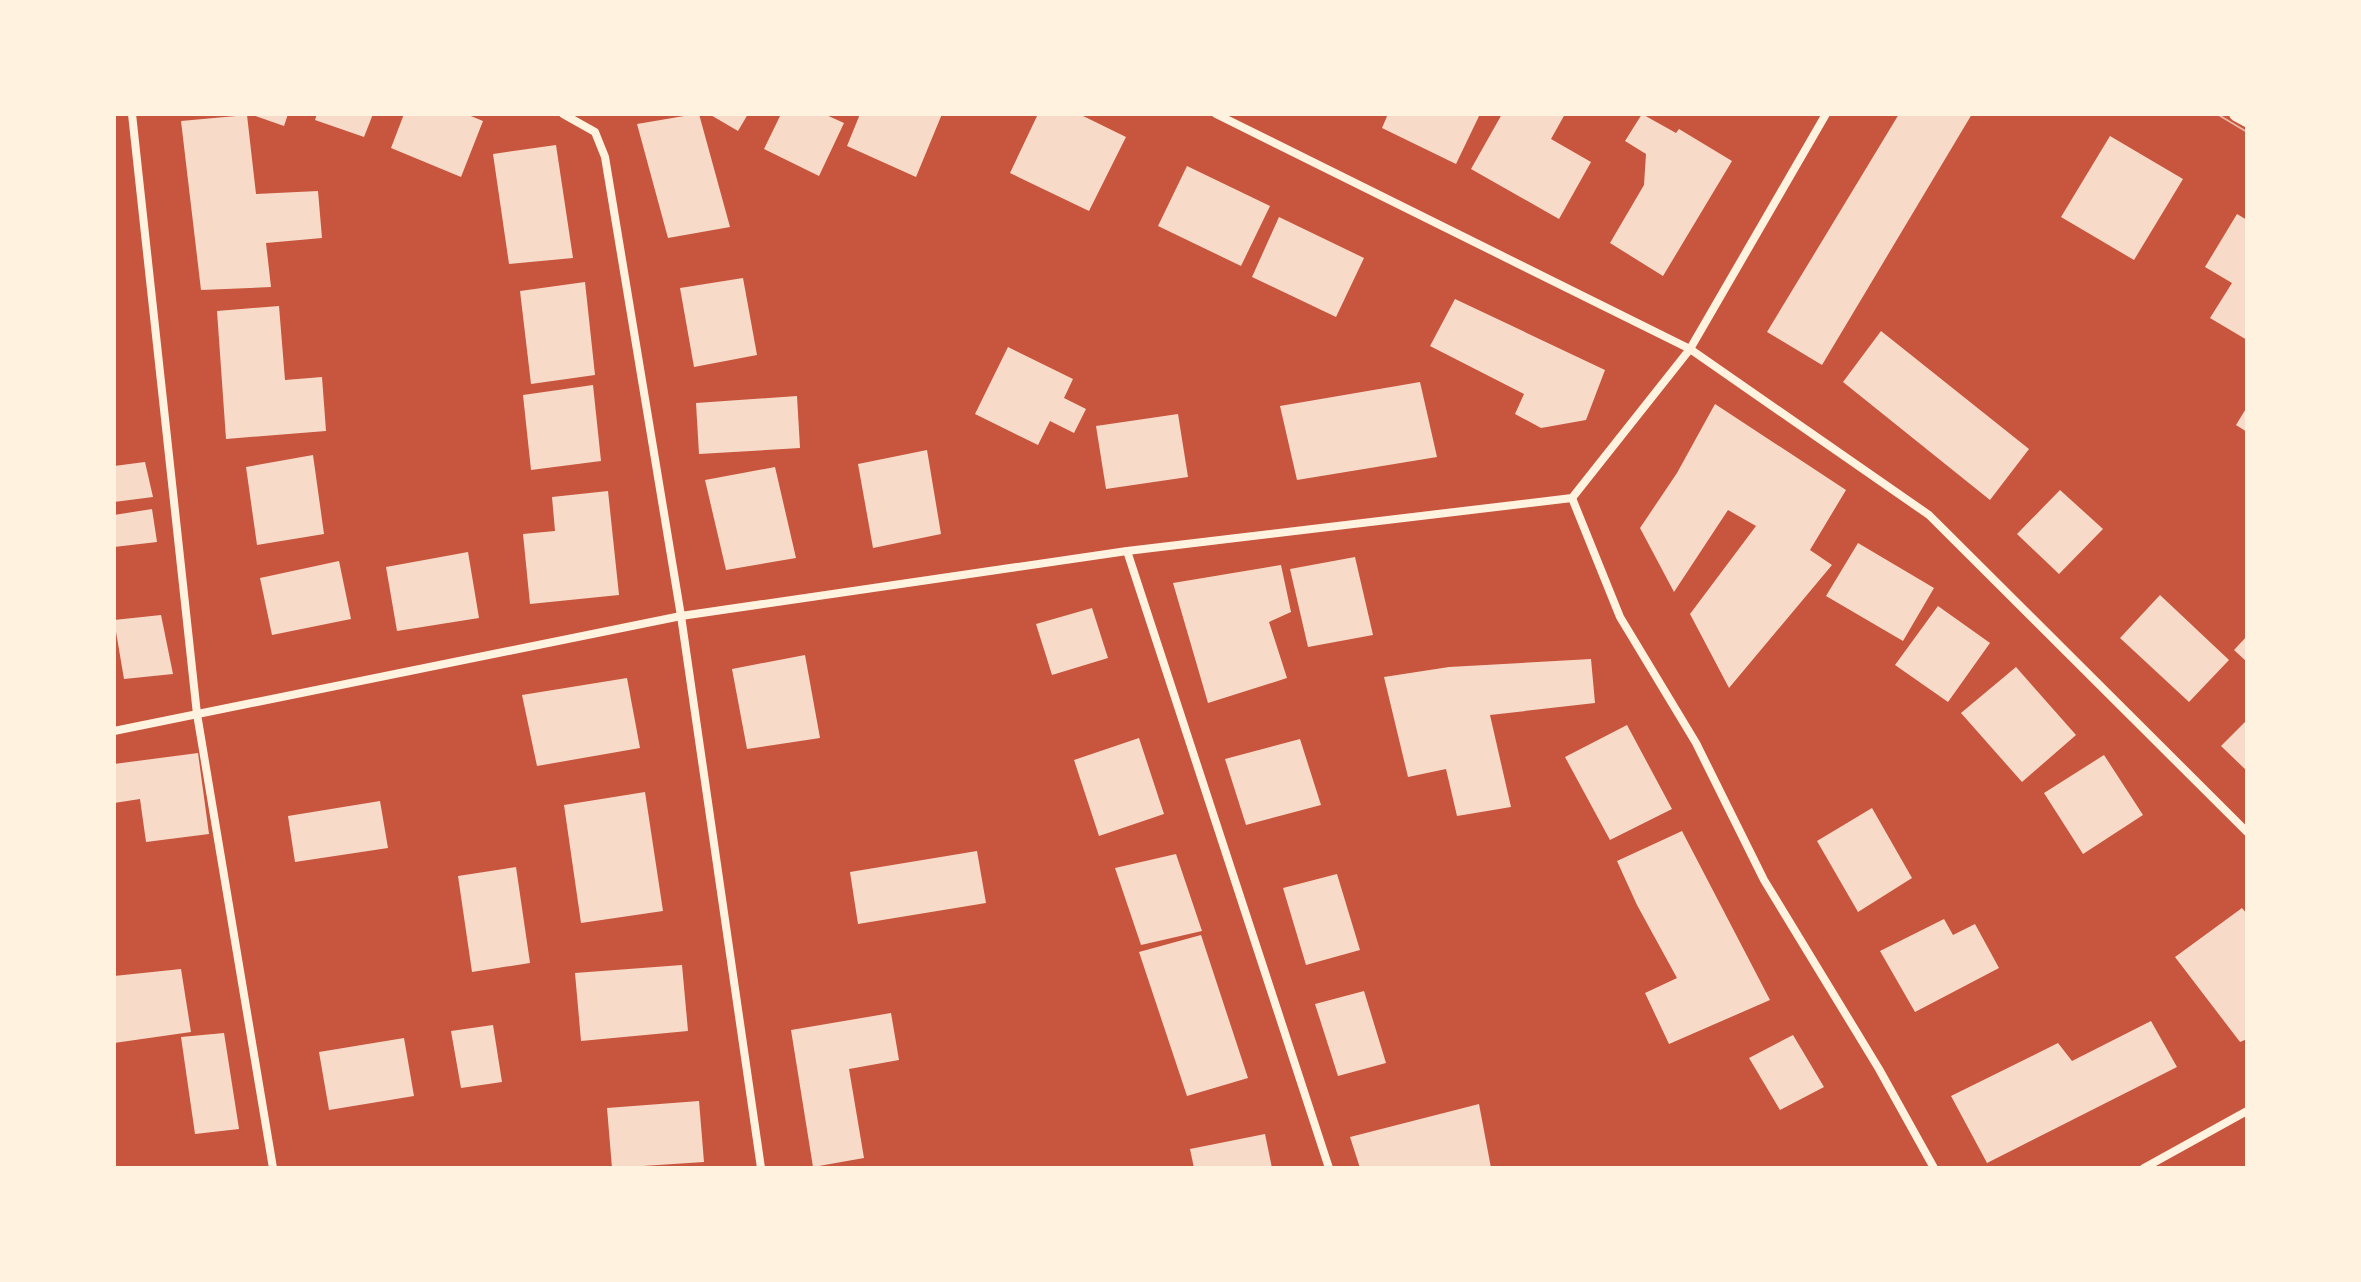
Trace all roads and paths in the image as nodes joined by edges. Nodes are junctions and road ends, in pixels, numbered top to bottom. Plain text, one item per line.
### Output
1 (132, 114) edge
2 (563, 114) edge
3 (1216, 114) edge
4 (1826, 114) edge
5 (2236, 114) edge
6 (2247, 120) edge
7 (1690, 349) junction
8 (1572, 498) junction
9 (1127, 551) junction
10 (681, 616) junction
11 (197, 714) junction
12 (114, 731) edge
13 (2247, 832) edge
14 (2247, 1111) edge
15 (273, 1168) edge
16 (761, 1168) edge
17 (1329, 1168) edge
18 (1934, 1168) edge
19 (2144, 1168) edge

1 - 11 street
2 - 10 street
3 - 7 street
4 - 7 street
5 - 6 street
7 - 8 street
7 - 13 street
8 - 9 street
8 - 18 street
9 - 10 street
9 - 17 street
10 - 11 street
10 - 16 street
11 - 12 street
11 - 15 street
14 - 19 street

